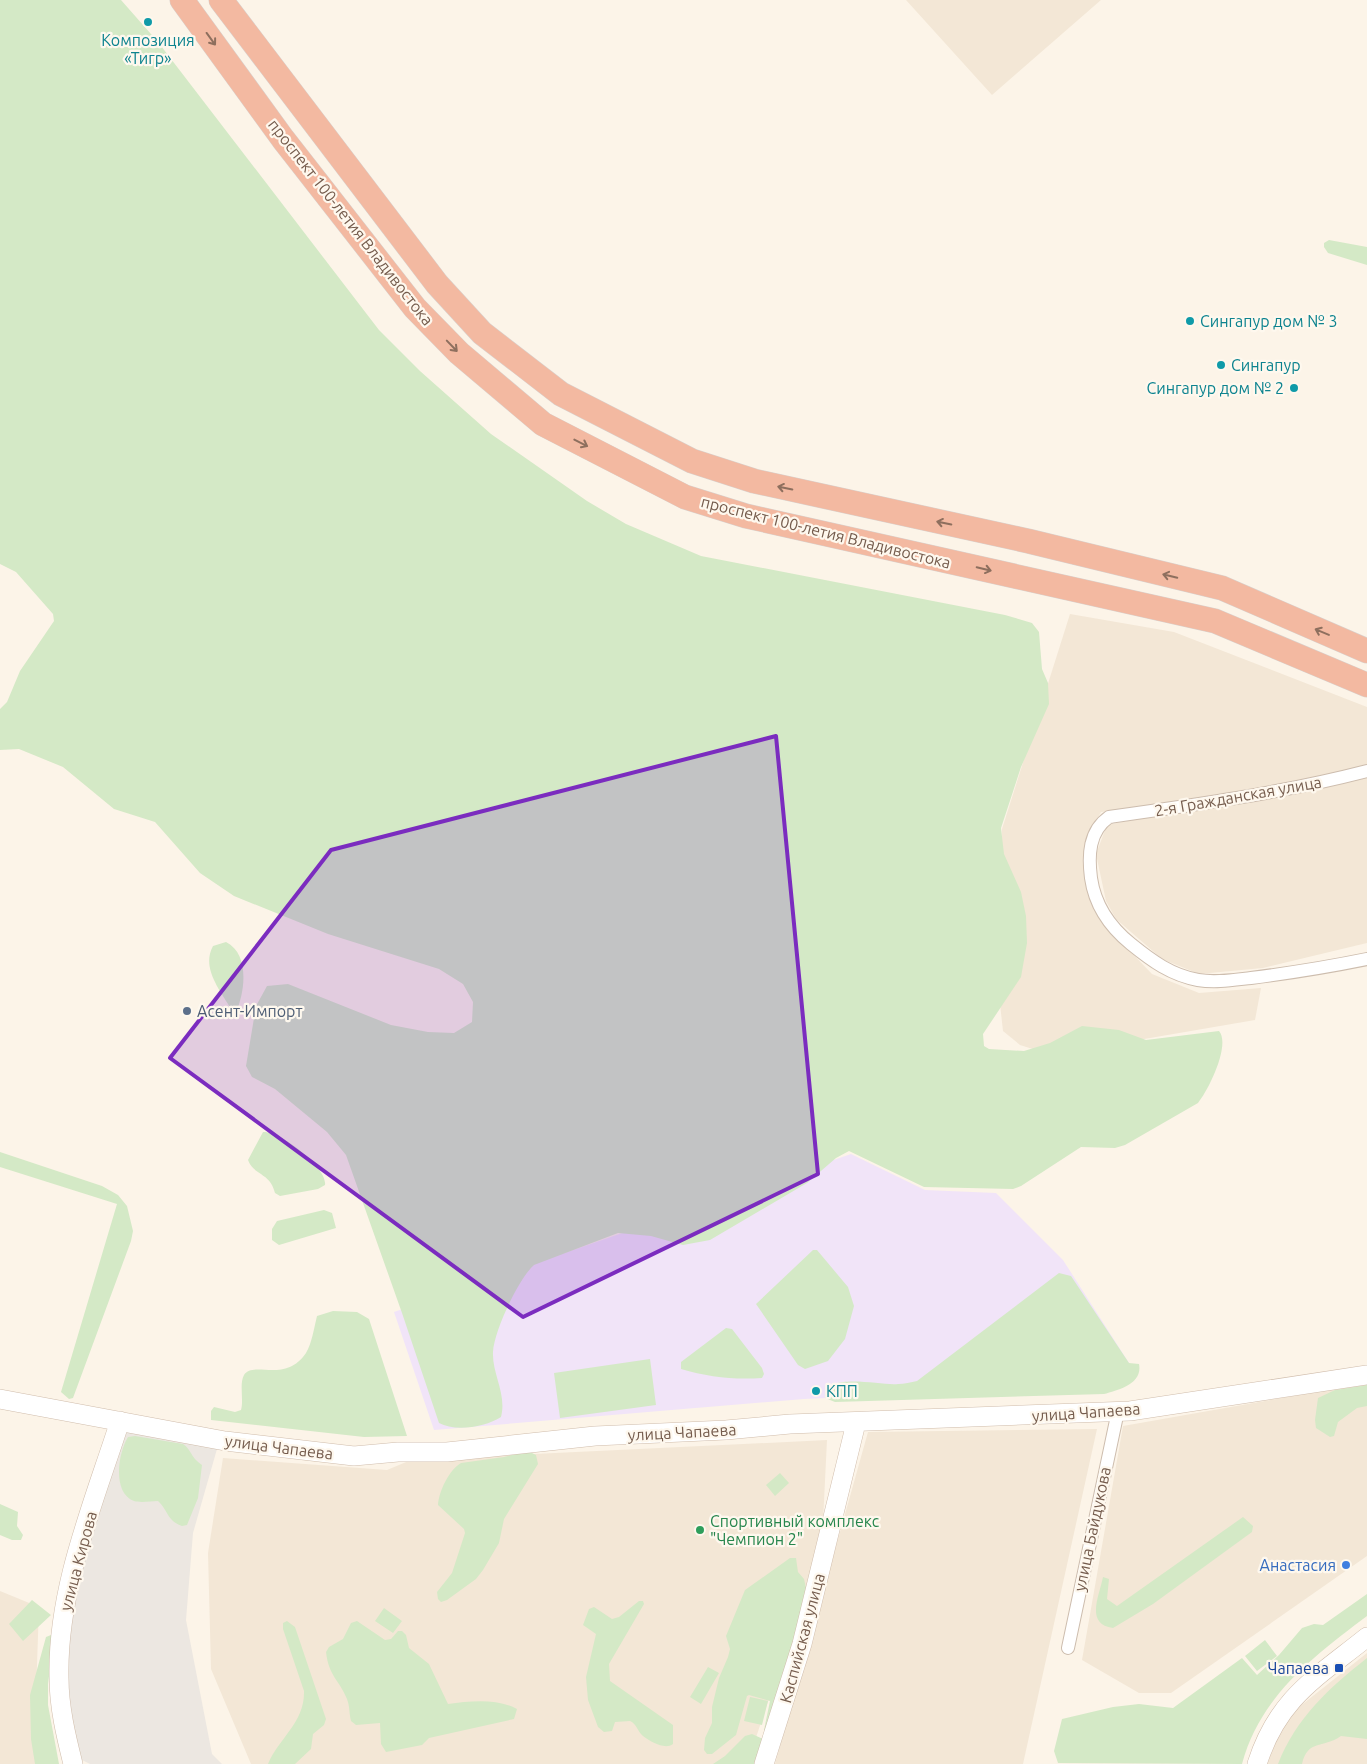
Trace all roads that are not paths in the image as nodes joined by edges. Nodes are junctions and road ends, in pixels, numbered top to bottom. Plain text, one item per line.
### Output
1 (182, 0) edge
2 (221, 0) edge
3 (1367, 651) edge
4 (1367, 685) edge
5 (1367, 771) edge
6 (1367, 959) edge
7 (1367, 1375) edge
8 (0, 1399) edge
9 (1118, 1412) junction
10 (120, 1421) junction
11 (856, 1423) junction
12 (1367, 1637) edge
13 (1068, 1648) dead end
14 (73, 1764) edge
15 (764, 1764) edge
16 (1257, 1764) edge

1 -> 4 highway, проспект 100-летия Владивостока
3 -> 2 highway, проспект 100-летия Владивостока
5 - 6 street, 2-я Гражданская улица
7 - 9 main road, улица Чапаева
8 - 10 main road, улица Чапаева
9 - 11 main road, улица Чапаева
9 - 13 street, улица Байдукова
10 - 11 main road, улица Чапаева
10 - 14 main road, улица Кирова
11 - 15 main road, Каспийская улица
12 - 16 main road

